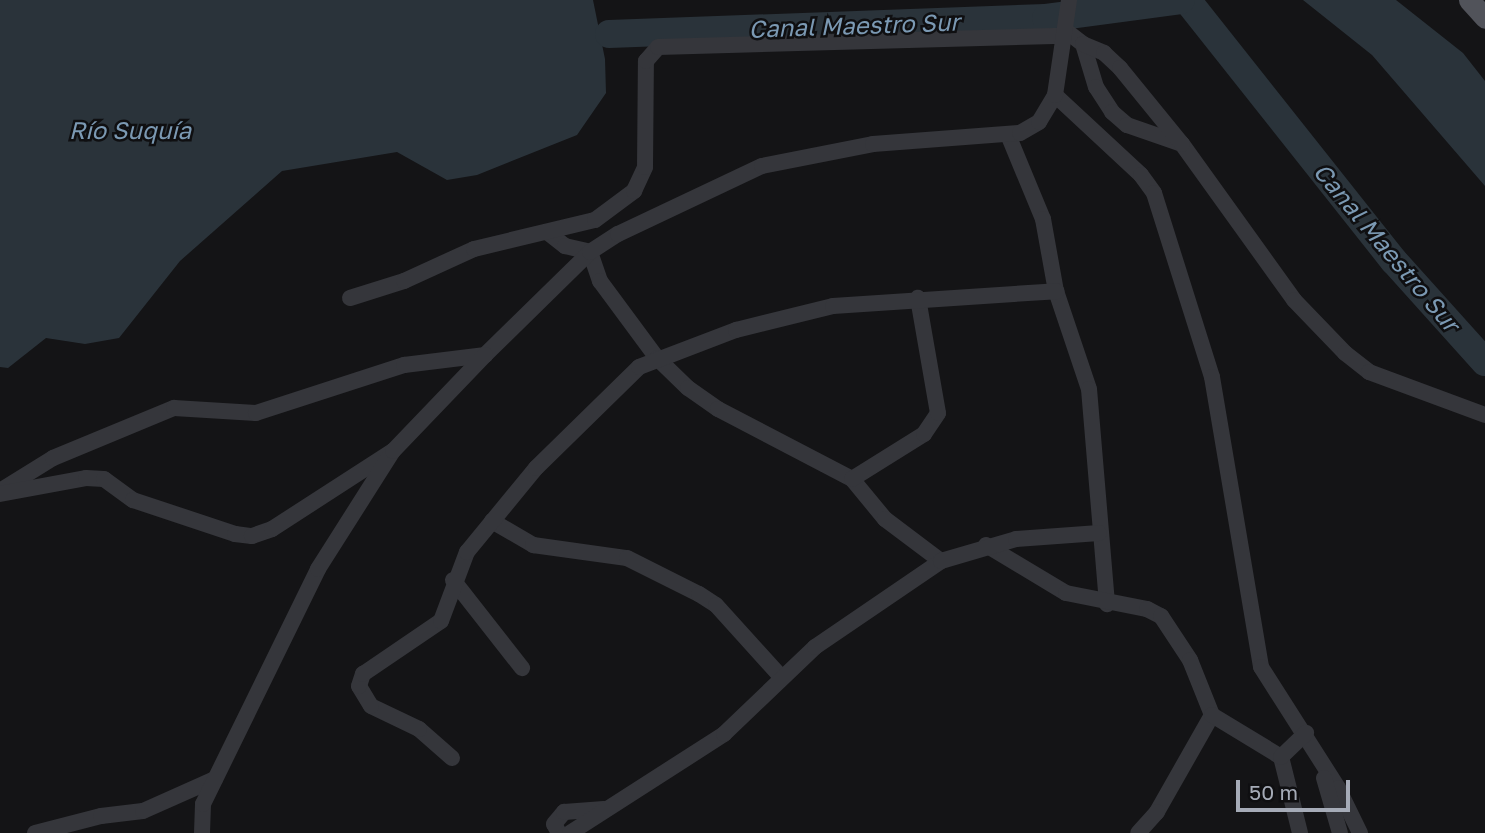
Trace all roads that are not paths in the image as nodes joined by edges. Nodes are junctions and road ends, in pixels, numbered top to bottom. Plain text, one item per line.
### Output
1 (1069, 0) edge
2 (1469, 0) edge
3 (1485, 18) edge
4 (1065, 33) junction
5 (1083, 44) junction
6 (1055, 95) junction
7 (1009, 137) junction
8 (1181, 144) junction
9 (547, 232) junction
10 (590, 252) junction
11 (1056, 291) junction
12 (350, 298) dead end
13 (918, 298) junction
14 (485, 355) junction
15 (657, 358) junction
16 (1485, 415) edge
17 (393, 451) junction
18 (852, 479) junction
19 (0, 493) edge
20 (492, 521) junction
21 (1099, 533) junction
22 (986, 545) junction
23 (941, 561) junction
24 (453, 580) junction
25 (1107, 604) junction
26 (522, 668) dead end
27 (781, 677) junction
28 (1212, 715) junction
29 (1306, 733) junction
30 (1318, 755) junction
31 (1280, 757) junction
32 (452, 758) dead end
33 (215, 779) junction
34 (610, 807) junction
35 (35, 833) edge
36 (202, 833) edge
37 (559, 833) edge
38 (570, 833) edge
39 (1138, 833) edge
40 (1300, 833) edge
41 (1340, 833) edge
42 (1360, 833) edge

1 - 4 street
2 - 3 main road
4 - 5 street
4 - 6 street
4 - 9 street
5 - 8 street
5 - 8 street
6 - 7 street
6 - 29 street
7 - 10 street
7 - 11 street
8 - 16 street
9 - 10 street
9 - 12 street
10 - 14 street
10 - 15 street
11 - 13 street
11 - 21 street
13 - 15 street
13 - 18 street
14 - 17 street
14 - 19 street
15 - 18 street
15 - 20 street
17 - 19 street
17 - 33 street
18 - 23 street
20 - 24 street
20 - 27 street
21 - 22 street
21 - 25 street
22 - 23 street
22 - 25 street
23 - 27 street
24 - 26 street
24 - 32 street
25 - 28 street
27 - 34 street
28 - 31 street
28 - 39 street
29 - 30 street
29 - 31 street
30 - 41 street
30 - 42 street
31 - 40 street
33 - 35 street
33 - 36 street
34 - 37 street
34 - 38 street

